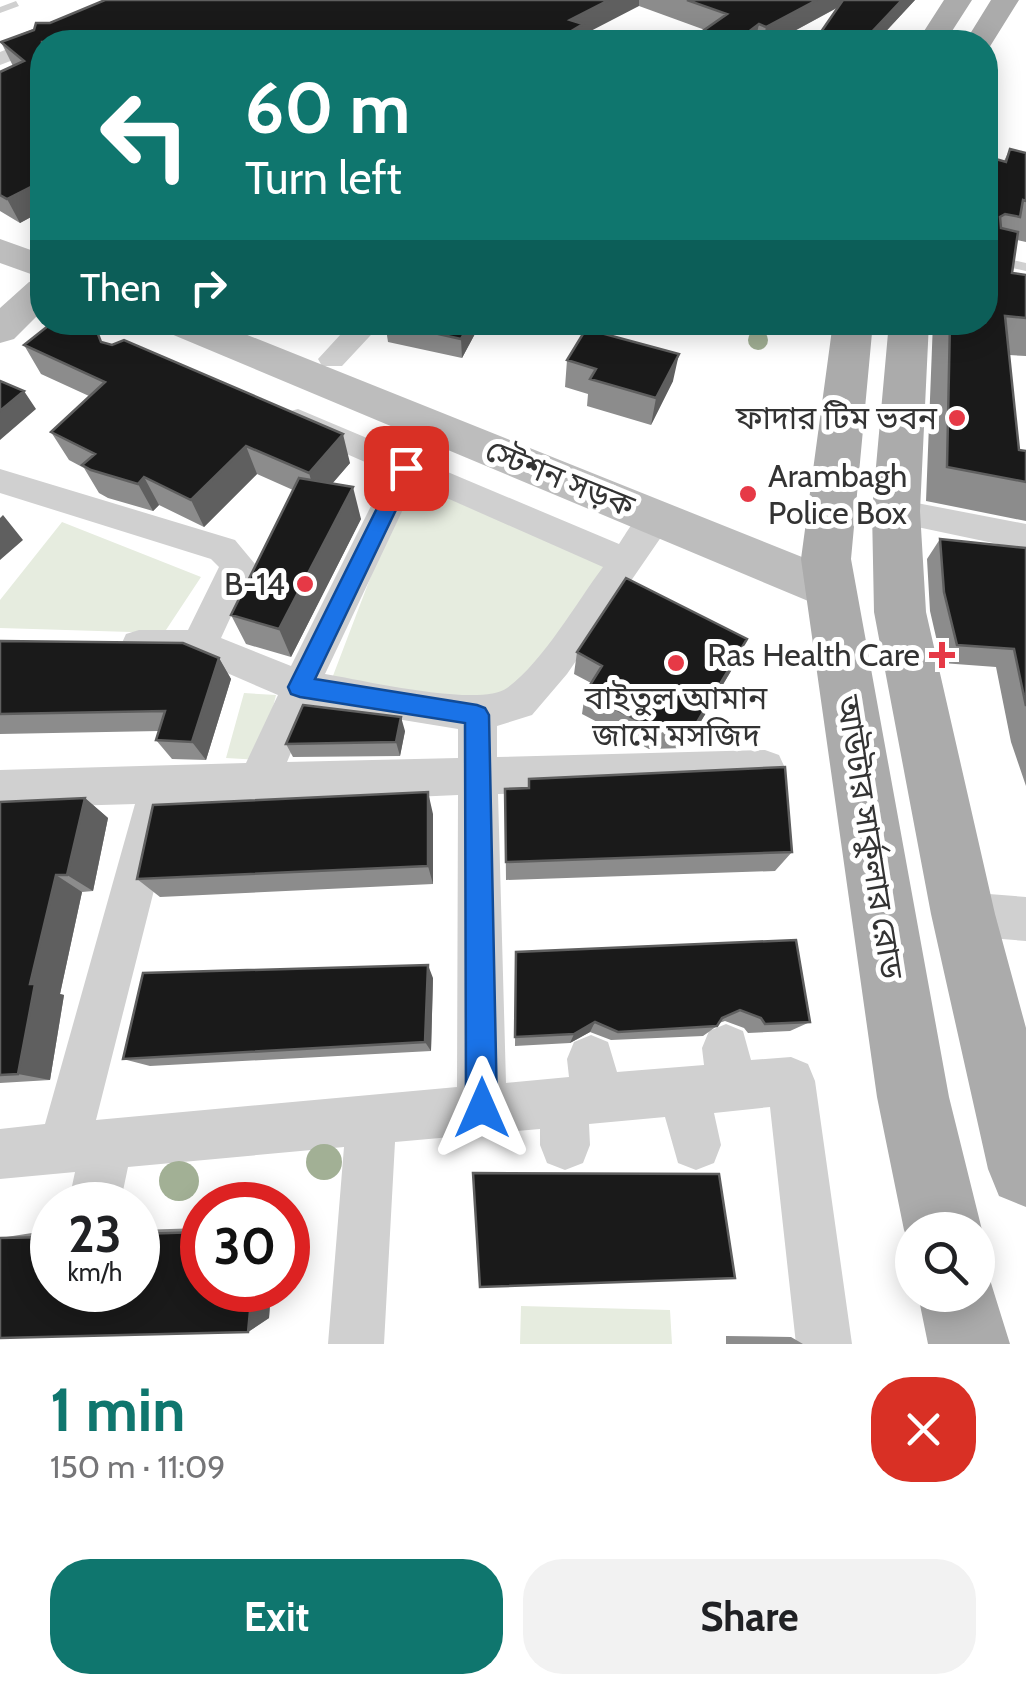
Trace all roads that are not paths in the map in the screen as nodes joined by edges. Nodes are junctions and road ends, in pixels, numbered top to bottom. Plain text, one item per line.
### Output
1 (145, 0) edge
2 (958, 0) edge
3 (1005, 0) edge
4 (16, 4) dead end
5 (0, 10) edge
6 (82, 30) edge
7 (939, 30) edge
8 (986, 30) edge
9 (30, 55) edge
10 (3, 68) edge
11 (0, 224) edge
12 (30, 237) edge
13 (0, 250) edge
14 (998, 261) edge
15 (30, 262) edge
16 (1026, 267) edge
17 (30, 301) edge
18 (0, 330) edge
19 (210, 335) edge
20 (274, 335) edge
21 (356, 335) edge
22 (852, 335) edge
23 (908, 335) edge
24 (332, 359) junction
25 (270, 408) edge
26 (406, 468) junction
27 (0, 480) edge
28 (896, 511) junction
29 (656, 518) junction
30 (1026, 537) edge
31 (626, 562) junction
32 (828, 574) junction
33 (897, 585) junction
34 (105, 645) edge
35 (198, 645) junction
36 (300, 687) junction
37 (477, 715) junction
38 (766, 768) edge
39 (478, 777) junction
40 (160, 786) junction
41 (0, 789) edge
42 (241, 796) junction
43 (963, 914) junction
44 (1026, 919) edge
45 (713, 1076) junction
46 (482, 1108) junction
47 (372, 1122) junction
48 (696, 1145) dead end
49 (85, 1146) junction
50 (0, 1154) edge
51 (1026, 1170) edge
52 (90, 1182) edge
53 (939, 1212) edge
54 (962, 1312) edge
55 (356, 1344) edge
56 (824, 1344) edge
57 (969, 1344) edge

1 - 6 street
2 - 7 main road
3 - 8 main road
4 - 5 lane
9 - 10 street
11 - 12 main road
13 - 15 main road
14 - 16 lane
17 - 18 main road
19 - 29 main road, স্টেশন সড়ক
20 - 24 main road, স্টেশন সড়ক
21 - 24 street
22 - 32 main road, আউটার সার্কুলার রোড
23 - 28 main road
24 - 32 main road, স্টেশন সড়ক
25 - 26 street
26 - 31 street
26 - 36 street
27 - 35 street
28 - 30 street
28 - 33 main road
29 - 31 street
29 - 32 main road, স্টেশন সড়ক
31 - 37 street
32 - 33 main road
32 - 53 main road, আউটার সার্কুলার রোড
33 - 43 main road
34 - 35 street
35 - 36 street
36 - 37 street
36 - 42 street
37 - 39 street
38 - 39 street
39 - 42 street
39 - 46 street
40 - 41 street
40 - 42 street
40 - 49 street
43 - 44 street
43 - 51 main road
45 - 46 street
45 - 48 street
45 - 56 street
46 - 47 street
47 - 49 street
47 - 55 street
49 - 50 street
49 - 52 street
54 - 57 main road

